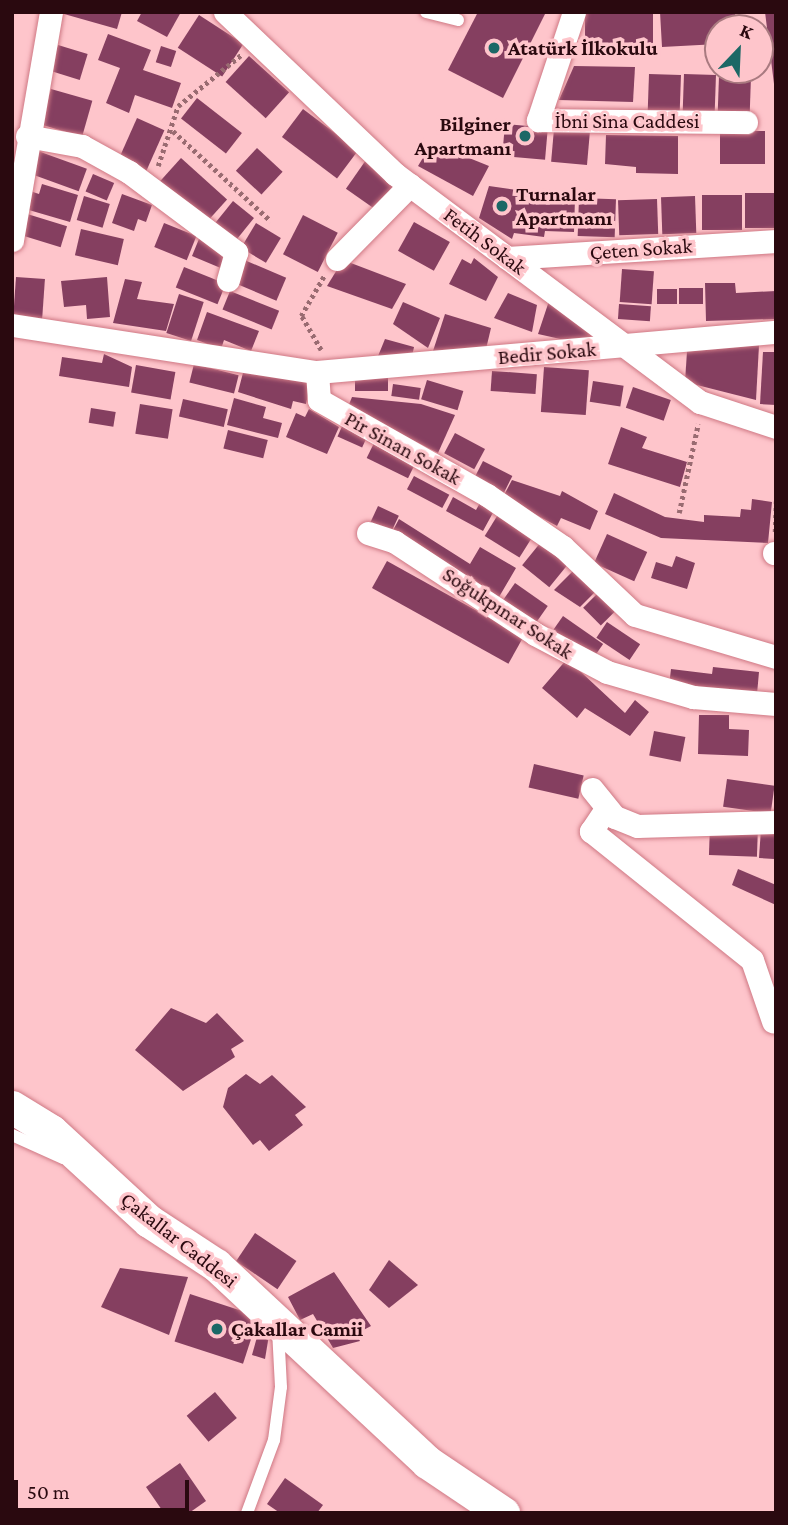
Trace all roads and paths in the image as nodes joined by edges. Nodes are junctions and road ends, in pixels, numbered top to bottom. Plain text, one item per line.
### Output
1 (51, 12) edge
2 (225, 12) edge
3 (426, 12) edge
4 (574, 12) edge
5 (458, 20) dead end
6 (253, 41) junction
7 (747, 122) dead end
8 (173, 130) junction
9 (27, 136) junction
10 (146, 185) junction
11 (410, 185) junction
12 (271, 221) dead end
13 (12, 240) edge
14 (776, 241) edge
15 (337, 258) joint
16 (507, 258) junction
17 (229, 280) dead end
18 (12, 325) edge
19 (776, 332) edge
20 (626, 346) junction
21 (317, 372) junction
22 (703, 403) junction
23 (776, 427) edge
24 (776, 501) edge
25 (679, 513) dead end
26 (368, 533) dead end
27 (775, 553) edge
28 (776, 657) edge
29 (776, 704) edge
30 (592, 789) dead end
31 (606, 809) junction
32 (776, 822) edge
33 (773, 1021) dead end
34 (12, 1107) edge
35 (12, 1136) edge
36 (98, 1175) junction
37 (278, 1323) junction
38 (247, 1513) edge
39 (503, 1513) edge

1 - 9 street
2 - 6 street, Fetih Sokak
3 - 5 lane
4 - 7 street, İbni Sina Caddesi
6 - 8 path
6 - 11 street, Fetih Sokak
8 - 10 path
8 - 12 path
9 - 10 street
9 - 13 street
10 - 17 street
11 - 15 street
11 - 16 street, Fetih Sokak
14 - 16 street, Çeten Sokak
15 - 21 path
16 - 20 street, Fetih Sokak
18 - 21 street
19 - 20 street, Bedir Sokak
20 - 21 street, Bedir Sokak
20 - 22 street, Fetih Sokak
21 - 28 street, Pir Sinan Sokak
22 - 23 street, Fetih Sokak
22 - 25 path
24 - 27 path
26 - 29 street, Soğukpınar Sokak
30 - 31 street
31 - 32 street
31 - 33 street
34 - 36 street, Çakallar Caddesi
35 - 36 lane
36 - 37 street, Çakallar Caddesi
37 - 38 lane
37 - 39 street, Çakallar Caddesi

